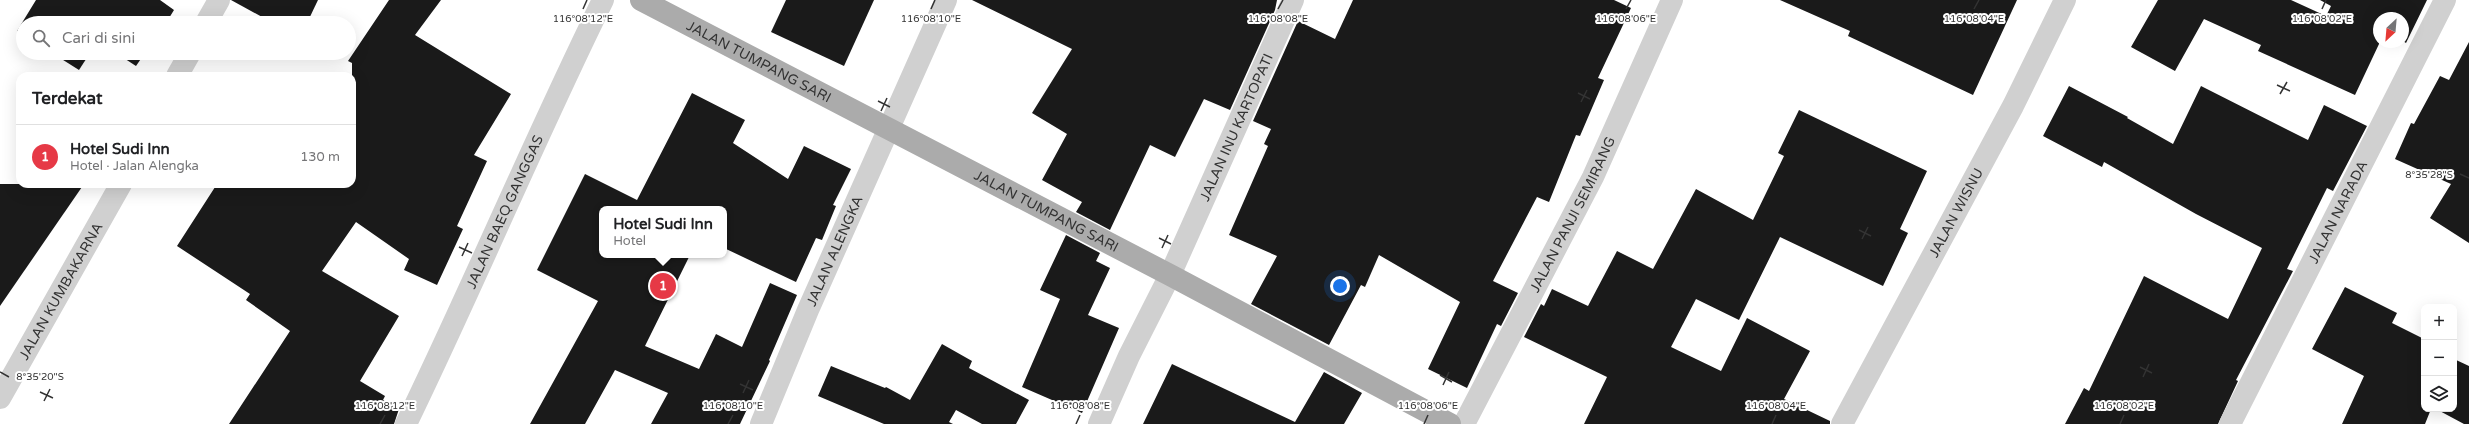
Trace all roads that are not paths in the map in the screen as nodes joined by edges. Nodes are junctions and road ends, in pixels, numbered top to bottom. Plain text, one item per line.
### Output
1 (219, 0) edge
2 (602, 0) edge
3 (641, 0) edge
4 (946, 0) edge
5 (1293, 0) edge
6 (1672, 0) edge
7 (2065, 0) edge
8 (2445, 0) edge
9 (210, 16) edge
10 (186, 60) edge
11 (179, 72) edge
12 (888, 129) junction
13 (119, 188) edge
14 (1170, 275) junction
15 (0, 398) edge
16 (406, 424) edge
17 (761, 424) edge
18 (1099, 424) edge
19 (1450, 424) edge
20 (1464, 424) edge
21 (1842, 424) edge
22 (2230, 424) edge

1 - 9 street
2 - 16 street, JALAN BAEQ GANGGAS
3 - 12 main road, JALAN TUMPANG SARI
4 - 12 street, JALAN ALENGKA
5 - 14 street, JALAN INU KARTOPATI
6 - 20 street, JALAN PANJI SEMIRANG
7 - 21 street, JALAN WISNU
8 - 22 street, JALAN NARADA
10 - 11 street
12 - 14 main road, JALAN TUMPANG SARI
12 - 17 street, JALAN ALENGKA
13 - 15 street, JALAN KUMBAKARNA
14 - 18 street, JALAN INU KARTOPATI
14 - 19 main road, JALAN TUMPANG SARI

